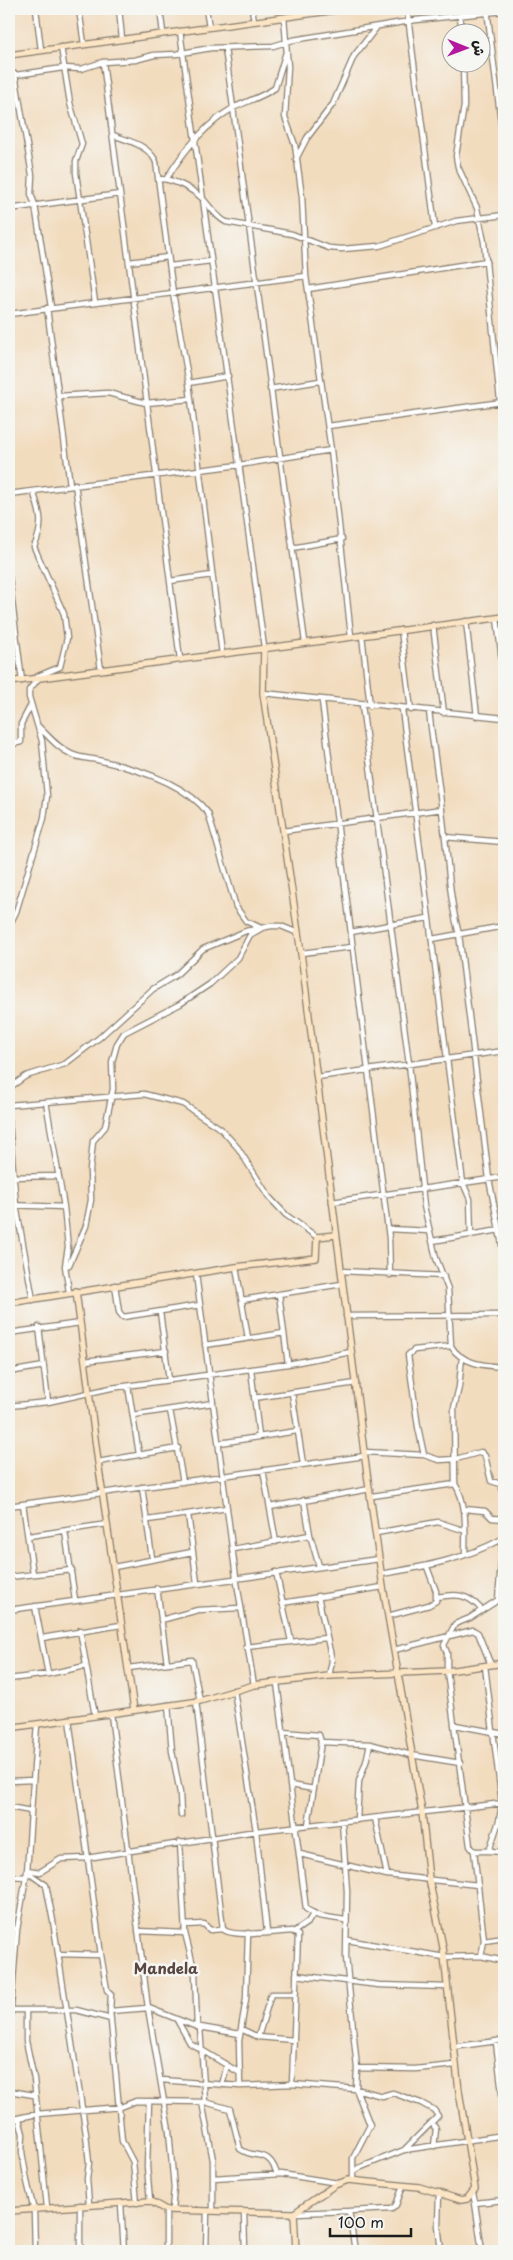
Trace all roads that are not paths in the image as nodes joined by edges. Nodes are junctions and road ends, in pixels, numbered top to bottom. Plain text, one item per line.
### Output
1 (36, 9) edge
2 (79, 9) edge
3 (119, 9) edge
4 (160, 9) edge
5 (206, 9) edge
6 (252, 9) edge
7 (290, 9) edge
8 (344, 9) edge
9 (407, 9) edge
10 (332, 10) edge
11 (487, 11) edge
12 (504, 11) edge
13 (291, 16) junction
14 (284, 17) junction
15 (460, 17) junction
16 (254, 21) junction
17 (408, 22) junction
18 (461, 22) edge
19 (209, 27) junction
20 (377, 28) junction
21 (180, 31) junction
22 (163, 33) junction
23 (122, 39) junction
24 (287, 41) junction
25 (84, 44) junction
26 (61, 47) junction
27 (225, 48) junction
28 (287, 48) junction
29 (41, 50) junction
30 (182, 53) junction
31 (9, 55) edge
32 (103, 62) junction
33 (64, 68) junction
34 (464, 72) edge
35 (15, 74) junction
36 (9, 76) edge
37 (232, 109) junction
38 (113, 135) junction
39 (196, 139) junction
40 (504, 147) edge
41 (296, 159) junction
42 (167, 178) junction
43 (158, 179) junction
44 (120, 194) junction
45 (79, 199) junction
46 (204, 200) junction
47 (35, 204) junction
48 (9, 208) edge
49 (504, 215) edge
50 (479, 218) junction
51 (248, 224) junction
52 (435, 227) junction
53 (305, 238) junction
54 (168, 257) junction
55 (211, 261) junction
56 (487, 261) junction
57 (129, 262) junction
58 (170, 266) junction
59 (306, 276) junction
60 (256, 282) junction
61 (215, 287) junction
62 (308, 289) junction
63 (173, 292) junction
64 (134, 298) junction
65 (95, 302) junction
66 (49, 307) junction
67 (9, 314) edge
68 (228, 376) junction
69 (320, 380) junction
70 (189, 383) junction
71 (270, 389) junction
72 (59, 396) junction
73 (191, 399) junction
74 (503, 402) edge
75 (146, 403) junction
76 (328, 426) junction
77 (504, 440) edge
78 (332, 450) junction
79 (280, 459) junction
80 (239, 465) junction
81 (199, 470) junction
82 (158, 476) junction
83 (73, 485) junction
84 (33, 491) junction
85 (9, 494) edge
86 (342, 539) junction
87 (292, 548) junction
88 (212, 575) junction
89 (9, 577) edge
90 (170, 581) junction
91 (10, 594) edge
92 (504, 617) edge
93 (497, 618) junction
94 (466, 621) junction
95 (434, 625) junction
96 (401, 630) junction
97 (362, 635) junction
98 (351, 636) junction
99 (305, 642) junction
100 (264, 647) junction
101 (222, 654) junction
102 (180, 659) junction
103 (101, 670) junction
104 (39, 678) junction
105 (504, 678) edge
106 (31, 679) junction
107 (22, 681) junction
108 (9, 682) edge
109 (263, 693) junction
110 (322, 701) junction
111 (31, 705) junction
112 (362, 705) junction
113 (370, 706) junction
114 (402, 709) junction
115 (411, 710) junction
116 (429, 711) junction
117 (444, 713) junction
118 (477, 716) junction
119 (504, 718) edge
120 (39, 727) junction
121 (9, 745) edge
122 (442, 810) junction
123 (416, 812) junction
124 (377, 817) junction
125 (336, 823) junction
126 (283, 831) junction
127 (445, 837) junction
128 (504, 842) edge
129 (428, 918) junction
130 (9, 926) edge
131 (390, 926) junction
132 (504, 926) edge
133 (262, 928) junction
134 (351, 932) junction
135 (298, 933) junction
136 (459, 934) junction
137 (504, 936) edge
138 (432, 939) junction
139 (352, 947) junction
140 (301, 953) junction
141 (504, 1052) edge
142 (474, 1055) junction
143 (448, 1059) junction
144 (409, 1064) junction
145 (368, 1071) junction
146 (317, 1077) junction
147 (9, 1088) edge
148 (110, 1096) junction
149 (46, 1102) junction
150 (9, 1105) edge
151 (9, 1121) edge
152 (58, 1176) junction
153 (11, 1177) edge
154 (504, 1177) edge
155 (489, 1180) junction
156 (463, 1183) junction
157 (424, 1189) junction
158 (382, 1195) junction
159 (332, 1202) junction
160 (9, 1205) edge
161 (16, 1205) junction
162 (64, 1207) junction
163 (388, 1230) junction
164 (500, 1230) junction
165 (430, 1231) junction
166 (336, 1234) junction
167 (471, 1235) junction
168 (317, 1237) junction
169 (432, 1241) junction
170 (504, 1253) edge
171 (65, 1266) junction
172 (236, 1267) junction
173 (340, 1271) junction
174 (196, 1274) junction
175 (390, 1275) junction
176 (444, 1276) junction
177 (342, 1284) junction
178 (115, 1285) junction
179 (76, 1291) junction
180 (69, 1292) junction
181 (279, 1294) junction
182 (33, 1300) junction
183 (242, 1300) junction
184 (9, 1303) edge
185 (200, 1305) junction
186 (160, 1312) junction
187 (504, 1314) edge
188 (450, 1315) junction
189 (346, 1316) junction
190 (80, 1323) junction
191 (38, 1327) junction
192 (9, 1333) edge
193 (284, 1333) junction
194 (248, 1338) junction
195 (205, 1345) junction
196 (451, 1346) junction
197 (166, 1351) junction
198 (351, 1352) junction
199 (462, 1357) junction
200 (85, 1361) junction
201 (288, 1364) junction
202 (44, 1366) junction
203 (504, 1368) edge
204 (251, 1369) junction
205 (9, 1372) edge
206 (209, 1374) junction
207 (169, 1380) junction
208 (356, 1384) junction
209 (128, 1386) junction
210 (90, 1392) junction
211 (292, 1394) junction
212 (254, 1398) junction
213 (48, 1402) junction
214 (213, 1403) junction
215 (9, 1406) edge
216 (170, 1410) junction
217 (133, 1415) junction
218 (297, 1431) junction
219 (259, 1437) junction
220 (220, 1443) junction
221 (178, 1448) junction
222 (139, 1454) junction
223 (365, 1454) junction
224 (424, 1455) junction
225 (456, 1459) junction
226 (98, 1462) junction
227 (303, 1464) junction
228 (263, 1470) junction
229 (222, 1476) junction
230 (183, 1482) junction
231 (455, 1484) junction
232 (503, 1485) edge
233 (142, 1488) junction
234 (370, 1489) junction
235 (102, 1492) junction
236 (504, 1494) edge
237 (372, 1496) junction
238 (304, 1500) junction
239 (23, 1504) junction
240 (9, 1506) edge
241 (270, 1507) junction
242 (227, 1508) junction
243 (465, 1509) junction
244 (188, 1514) junction
245 (504, 1519) edge
246 (148, 1520) junction
247 (108, 1524) junction
248 (463, 1530) junction
249 (65, 1531) junction
250 (376, 1533) junction
251 (310, 1535) junction
252 (29, 1536) junction
253 (504, 1538) edge
254 (276, 1542) junction
255 (233, 1549) junction
256 (192, 1552) junction
257 (465, 1556) junction
258 (152, 1558) junction
259 (379, 1559) junction
260 (320, 1566) junction
261 (114, 1567) junction
262 (427, 1567) junction
263 (72, 1570) junction
264 (276, 1572) junction
265 (34, 1574) junction
266 (381, 1574) junction
267 (9, 1577) edge
268 (236, 1577) junction
269 (197, 1583) junction
270 (383, 1587) junction
271 (157, 1588) junction
272 (118, 1594) junction
273 (318, 1596) junction
274 (437, 1597) junction
275 (75, 1600) junction
276 (282, 1603) junction
277 (35, 1606) junction
278 (240, 1608) junction
279 (481, 1608) junction
280 (9, 1610) edge
281 (388, 1616) junction
282 (161, 1620) junction
283 (120, 1624) junction
284 (80, 1630) junction
285 (446, 1636) junction
286 (42, 1638) junction
287 (326, 1638) junction
288 (291, 1641) junction
289 (246, 1647) junction
290 (394, 1650) junction
291 (167, 1663) junction
292 (504, 1663) edge
293 (86, 1666) junction
294 (488, 1666) junction
295 (128, 1668) junction
296 (447, 1671) junction
297 (397, 1673) junction
298 (48, 1674) junction
299 (330, 1676) junction
300 (9, 1679) edge
301 (277, 1683) junction
302 (254, 1685) junction
303 (234, 1690) junction
304 (198, 1701) junction
305 (9, 1703) edge
306 (168, 1705) junction
307 (134, 1710) junction
308 (111, 1714) junction
309 (95, 1716) junction
310 (69, 1720) junction
311 (37, 1724) junction
312 (455, 1725) junction
313 (10, 1728) edge
314 (494, 1731) junction
315 (283, 1732) junction
316 (504, 1734) edge
317 (321, 1742) junction
318 (370, 1744) junction
319 (411, 1755) junction
320 (460, 1763) junction
321 (33, 1780) junction
322 (9, 1781) edge
323 (290, 1785) junction
324 (314, 1789) junction
325 (503, 1803) edge
326 (9, 1807) edge
327 (465, 1808) junction
328 (31, 1811) junction
329 (422, 1812) junction
330 (180, 1815) dead end
331 (375, 1818) junction
332 (357, 1820) junction
333 (342, 1822) junction
334 (308, 1825) junction
335 (295, 1827) junction
336 (256, 1831) junction
337 (213, 1840) junction
338 (180, 1842) junction
339 (474, 1851) junction
340 (489, 1851) junction
341 (128, 1852) junction
342 (504, 1852) edge
343 (300, 1854) junction
344 (87, 1858) junction
345 (346, 1866) junction
346 (27, 1873) junction
347 (387, 1875) junction
348 (9, 1876) edge
349 (429, 1879) junction
350 (478, 1885) junction
351 (314, 1913) junction
352 (345, 1920) junction
353 (185, 1926) junction
354 (9, 1927) edge
355 (224, 1929) junction
356 (17, 1930) junction
357 (295, 1931) junction
358 (138, 1932) junction
359 (267, 1932) junction
360 (185, 1933) junction
361 (248, 1933) junction
362 (504, 1938) edge
363 (346, 1940) junction
364 (484, 1941) junction
365 (58, 1954) junction
366 (101, 1955) junction
367 (481, 1956) junction
368 (444, 1957) junction
369 (504, 1961) edge
370 (296, 1975) junction
371 (349, 1982) junction
372 (447, 1987) junction
373 (295, 1994) junction
374 (148, 2008) junction
375 (26, 2010) junction
376 (68, 2010) junction
377 (10, 2011) edge
378 (110, 2011) junction
379 (111, 2019) junction
380 (177, 2020) junction
381 (198, 2027) junction
382 (240, 2032) junction
383 (9, 2034) edge
384 (258, 2037) junction
385 (294, 2040) junction
386 (504, 2040) edge
387 (496, 2042) junction
388 (453, 2047) junction
389 (203, 2051) junction
390 (227, 2065) junction
391 (455, 2065) junction
392 (357, 2068) junction
393 (240, 2072) junction
394 (161, 2080) junction
395 (204, 2084) junction
396 (292, 2084) junction
397 (222, 2085) junction
398 (240, 2086) junction
399 (356, 2088) junction
400 (9, 2091) edge
401 (34, 2095) junction
402 (149, 2100) junction
403 (164, 2102) junction
404 (203, 2102) junction
405 (121, 2107) junction
406 (82, 2110) junction
407 (504, 2110) edge
408 (36, 2114) junction
409 (19, 2119) junction
410 (9, 2120) edge
411 (432, 2123) junction
412 (504, 2136) edge
413 (467, 2142) junction
414 (434, 2146) junction
415 (404, 2150) junction
416 (353, 2172) junction
417 (277, 2174) junction
418 (213, 2178) junction
419 (353, 2180) junction
420 (339, 2183) junction
421 (403, 2186) junction
422 (439, 2192) junction
423 (473, 2193) junction
424 (504, 2200) edge
425 (150, 2202) junction
426 (475, 2203) junction
427 (89, 2204) junction
428 (122, 2204) junction
429 (137, 2204) junction
430 (80, 2205) junction
431 (48, 2207) junction
432 (169, 2210) junction
433 (9, 2211) edge
434 (34, 2211) junction
435 (210, 2211) junction
436 (349, 2211) junction
437 (244, 2212) junction
438 (294, 2213) junction
439 (36, 2251) edge
440 (80, 2251) edge
441 (124, 2251) edge
442 (166, 2251) edge
443 (206, 2251) edge
444 (245, 2251) edge
445 (296, 2251) edge
446 (355, 2251) edge
447 (441, 2251) edge
448 (482, 2251) edge

1 - 29 street
2 - 25 street
3 - 23 street
4 - 22 street
5 - 19 street
6 - 16 street
7 - 13 street
8 - 10 street
9 - 17 street
10 - 13 street
11 - 12 street
11 - 15 street
11 - 40 street
13 - 14 street
14 - 16 street
14 - 24 street
15 - 17 street
15 - 18 street
16 - 19 street
17 - 20 street
17 - 52 street
19 - 21 street
20 - 24 street
20 - 41 street
21 - 22 street
21 - 30 street
22 - 23 street
23 - 25 street
24 - 27 street
24 - 28 street
25 - 26 street
26 - 29 street
26 - 33 street
27 - 30 street
27 - 37 street
28 - 37 street
28 - 41 street
29 - 31 street
30 - 32 street
30 - 39 street
32 - 33 street
32 - 38 street
33 - 35 street
33 - 45 street
34 - 50 street
35 - 36 street
35 - 47 street
37 - 39 street
37 - 51 street
38 - 43 street
38 - 44 street
39 - 42 street
39 - 46 street
41 - 53 street
42 - 43 street
42 - 46 street
43 - 54 street
44 - 45 street
44 - 57 street
45 - 47 street
45 - 65 street
46 - 51 street
46 - 55 street
47 - 48 street
47 - 66 street
49 - 50 street
50 - 52 street
50 - 56 street
51 - 53 street
51 - 60 street
52 - 53 street
53 - 59 street
54 - 57 street
54 - 58 street
55 - 58 street
55 - 61 street
56 - 62 street
56 - 74 street
57 - 64 street
58 - 63 street
59 - 60 street
59 - 62 street
60 - 61 street
60 - 71 street
61 - 63 street
61 - 68 street
62 - 69 street
63 - 64 street
63 - 70 street
64 - 65 street
64 - 75 street
65 - 66 street
66 - 67 street
66 - 72 street
68 - 70 street
68 - 80 street
69 - 71 street
69 - 76 street
70 - 73 street
71 - 79 street
72 - 75 street
72 - 83 street
73 - 75 street
73 - 81 street
74 - 76 street
74 - 77 street
75 - 82 street
76 - 78 street
78 - 79 street
78 - 86 street
79 - 80 street
79 - 87 street
80 - 81 street
80 - 100 street
81 - 82 street
81 - 88 street
82 - 83 street
82 - 90 street
83 - 84 street
83 - 103 street
84 - 85 street
84 - 106 street
86 - 87 street
86 - 98 street
87 - 99 street
88 - 90 street
88 - 101 street
89 - 91 street
90 - 102 street
91 - 107 street
92 - 93 street
93 - 94 street
93 - 105 street
94 - 95 street
94 - 118 street
95 - 96 street
95 - 117 street
96 - 97 street
96 - 115 street
97 - 98 street
97 - 113 street
98 - 99 street
99 - 100 street
100 - 101 street
100 - 109 street
101 - 102 street
102 - 103 street
103 - 104 street
104 - 106 street
104 - 111 street
106 - 107 street
107 - 108 street
109 - 110 street
109 - 126 street
110 - 112 street
110 - 125 street
111 - 120 street
111 - 121 street
112 - 113 street
112 - 124 street
113 - 114 street
114 - 115 street
114 - 123 street
115 - 116 street
116 - 117 street
116 - 122 street
117 - 118 street
118 - 119 street
120 - 130 street
120 - 133 street
122 - 123 street
122 - 127 street
123 - 124 street
123 - 129 street
124 - 125 street
124 - 131 street
125 - 126 street
125 - 134 street
126 - 135 street
127 - 128 street
127 - 136 street
129 - 131 street
129 - 138 street
131 - 134 street
131 - 144 street
132 - 136 street
132 - 137 street
133 - 135 street
133 - 147 street
133 - 148 street
134 - 139 street
135 - 140 street
136 - 138 street
136 - 142 street
138 - 143 street
139 - 140 street
139 - 145 street
140 - 146 street
141 - 142 street
142 - 143 street
142 - 155 street
143 - 144 street
143 - 156 street
144 - 145 street
144 - 157 street
145 - 146 street
145 - 158 street
146 - 159 street
148 - 149 street
148 - 168 street
148 - 171 street
149 - 150 street
149 - 152 street
151 - 153 street
152 - 153 street
152 - 162 street
153 - 161 street
154 - 155 street
155 - 156 street
155 - 164 street
156 - 157 street
156 - 167 street
157 - 158 street
157 - 165 street
158 - 159 street
158 - 163 street
159 - 166 street
160 - 161 street
161 - 162 street
161 - 182 street
162 - 171 street
163 - 165 street
163 - 175 street
164 - 167 street
164 - 170 street
165 - 169 street
166 - 168 street
166 - 173 street
167 - 169 street
168 - 172 street
169 - 176 street
171 - 180 street
172 - 174 street
172 - 183 street
173 - 175 street
173 - 177 street
174 - 178 street
174 - 185 street
175 - 176 street
176 - 188 street
177 - 181 street
177 - 189 street
178 - 179 street
178 - 186 street
179 - 180 street
179 - 190 street
180 - 182 street
181 - 183 street
181 - 193 street
182 - 184 street
183 - 194 street
185 - 186 street
185 - 195 street
186 - 197 street
187 - 188 street
188 - 189 street
188 - 196 street
189 - 198 street
190 - 191 street
190 - 200 street
191 - 192 street
191 - 202 street
193 - 194 street
193 - 201 street
194 - 195 street
195 - 206 street
196 - 199 street
196 - 224 street
197 - 200 street
197 - 207 street
198 - 201 street
198 - 208 street
199 - 203 street
199 - 225 street
200 - 210 street
201 - 204 street
202 - 205 street
202 - 213 street
204 - 206 street
204 - 212 street
206 - 207 street
206 - 214 street
207 - 209 street
208 - 211 street
208 - 223 street
209 - 210 street
209 - 217 street
210 - 213 street
210 - 226 street
211 - 212 street
211 - 218 street
212 - 219 street
213 - 215 street
214 - 216 street
214 - 220 street
216 - 217 street
216 - 221 street
217 - 222 street
218 - 219 street
218 - 227 street
219 - 220 street
220 - 229 street
221 - 222 street
221 - 230 street
222 - 226 street
223 - 224 street
223 - 227 street
223 - 234 street
224 - 225 street
225 - 231 street
225 - 232 street
226 - 235 street
227 - 228 street
228 - 229 street
228 - 241 street
229 - 230 street
229 - 242 street
230 - 233 street
231 - 237 street
231 - 243 street
232 - 236 street
233 - 235 street
233 - 246 street
234 - 237 street
234 - 238 street
235 - 239 street
235 - 247 street
237 - 250 street
238 - 241 street
238 - 251 street
239 - 240 street
239 - 252 street
241 - 254 street
242 - 244 street
242 - 255 street
243 - 245 street
243 - 248 street
244 - 246 street
244 - 256 street
246 - 258 street
247 - 249 street
247 - 261 street
248 - 250 street
248 - 257 street
249 - 252 street
249 - 263 street
250 - 259 street
251 - 254 street
251 - 260 street
252 - 265 street
253 - 257 street
253 - 279 street
254 - 255 street
255 - 268 street
256 - 258 street
256 - 269 street
257 - 262 street
258 - 261 street
259 - 260 street
259 - 266 street
260 - 264 street
261 - 272 street
262 - 266 street
262 - 274 street
263 - 265 street
263 - 275 street
264 - 268 street
264 - 276 street
265 - 267 street
266 - 270 street
268 - 269 street
268 - 278 street
269 - 271 street
270 - 273 street
270 - 281 street
271 - 272 street
271 - 282 street
272 - 275 street
272 - 283 street
273 - 276 street
273 - 287 street
274 - 279 street
274 - 281 street
275 - 277 street
276 - 288 street
277 - 280 street
277 - 286 street
278 - 282 street
278 - 289 street
279 - 285 street
281 - 290 street
282 - 291 street
283 - 284 street
283 - 295 street
284 - 286 street
284 - 293 street
285 - 290 street
285 - 294 street
285 - 296 street
286 - 298 street
287 - 288 street
287 - 299 street
288 - 289 street
289 - 302 street
290 - 297 street
291 - 295 street
291 - 304 street
292 - 294 street
293 - 298 street
293 - 309 street
294 - 296 street
294 - 314 street
295 - 307 street
296 - 297 street
296 - 312 street
297 - 299 street
297 - 319 street
298 - 300 street
299 - 301 street
301 - 302 street
301 - 315 street
302 - 303 street
303 - 304 street
303 - 336 street
304 - 306 street
304 - 337 street
305 - 313 street
306 - 307 street
306 - 330 street
307 - 308 street
308 - 309 street
308 - 341 street
309 - 310 street
310 - 311 street
310 - 344 street
311 - 313 street
311 - 321 street
312 - 314 street
312 - 320 street
314 - 316 street
314 - 325 street
315 - 317 street
315 - 323 street
317 - 318 street
317 - 324 street
318 - 319 street
318 - 332 street
319 - 320 street
319 - 329 street
320 - 327 street
321 - 322 street
321 - 328 street
323 - 324 street
323 - 335 street
324 - 334 street
325 - 327 street
325 - 340 street
326 - 328 street
327 - 329 street
327 - 339 street
328 - 346 street
329 - 331 street
329 - 349 street
331 - 332 street
331 - 347 street
332 - 333 street
333 - 334 street
333 - 345 street
334 - 335 street
335 - 336 street
335 - 343 street
336 - 337 street
336 - 359 street
337 - 338 street
337 - 355 street
338 - 341 street
338 - 353 street
339 - 340 street
339 - 350 street
340 - 342 street
341 - 344 street
341 - 358 street
343 - 345 street
343 - 351 street
344 - 346 street
344 - 366 street
345 - 347 street
345 - 352 street
346 - 348 street
346 - 356 street
346 - 365 street
347 - 349 street
349 - 350 street
349 - 368 street
350 - 364 street
351 - 352 street
351 - 357 street
352 - 363 street
353 - 355 street
353 - 360 street
354 - 356 street
355 - 361 street
356 - 377 street
357 - 359 street
357 - 370 street
358 - 360 street
358 - 374 street
359 - 361 street
360 - 381 street
361 - 382 street
362 - 364 street
363 - 368 street
363 - 371 street
364 - 367 street
365 - 366 street
365 - 376 street
366 - 378 street
367 - 368 street
367 - 369 street
368 - 372 street
370 - 371 street
370 - 373 street
371 - 372 street
371 - 392 street
372 - 388 street
373 - 384 street
373 - 385 street
374 - 378 street
374 - 380 street
374 - 394 street
375 - 376 street
375 - 377 street
375 - 401 street
376 - 379 street
376 - 406 street
377 - 383 street
378 - 379 street
379 - 405 street
380 - 381 street
380 - 389 street
381 - 382 street
381 - 389 street
382 - 384 street
382 - 393 street
384 - 385 street
385 - 396 street
386 - 387 street
387 - 388 street
387 - 407 street
388 - 391 street
389 - 390 street
389 - 395 street
390 - 393 street
390 - 397 street
391 - 392 street
391 - 413 street
392 - 399 street
393 - 398 street
394 - 395 street
394 - 403 street
395 - 397 street
395 - 404 street
396 - 398 street
396 - 399 street
397 - 398 street
399 - 411 street
399 - 416 street
400 - 401 street
401 - 408 street
402 - 403 street
402 - 405 street
402 - 425 street
403 - 404 street
403 - 432 street
404 - 417 street
404 - 418 street
405 - 406 street
405 - 429 street
406 - 408 street
406 - 427 street
408 - 409 street
408 - 431 street
409 - 410 street
409 - 434 street
411 - 414 street
411 - 415 street
412 - 413 street
413 - 414 street
413 - 423 street
414 - 415 street
415 - 416 street
416 - 419 street
417 - 418 street
417 - 420 street
418 - 435 street
419 - 420 street
419 - 421 street
420 - 438 street
421 - 422 street
421 - 436 street
422 - 423 street
422 - 447 street
423 - 426 street
424 - 426 street
425 - 429 street
425 - 432 street
426 - 448 street
427 - 428 street
427 - 430 street
428 - 429 street
428 - 441 street
430 - 431 street
430 - 440 street
431 - 434 street
432 - 435 street
432 - 442 street
433 - 434 street
434 - 439 street
435 - 437 street
435 - 443 street
436 - 438 street
436 - 446 street
437 - 438 street
437 - 444 street
438 - 445 street

